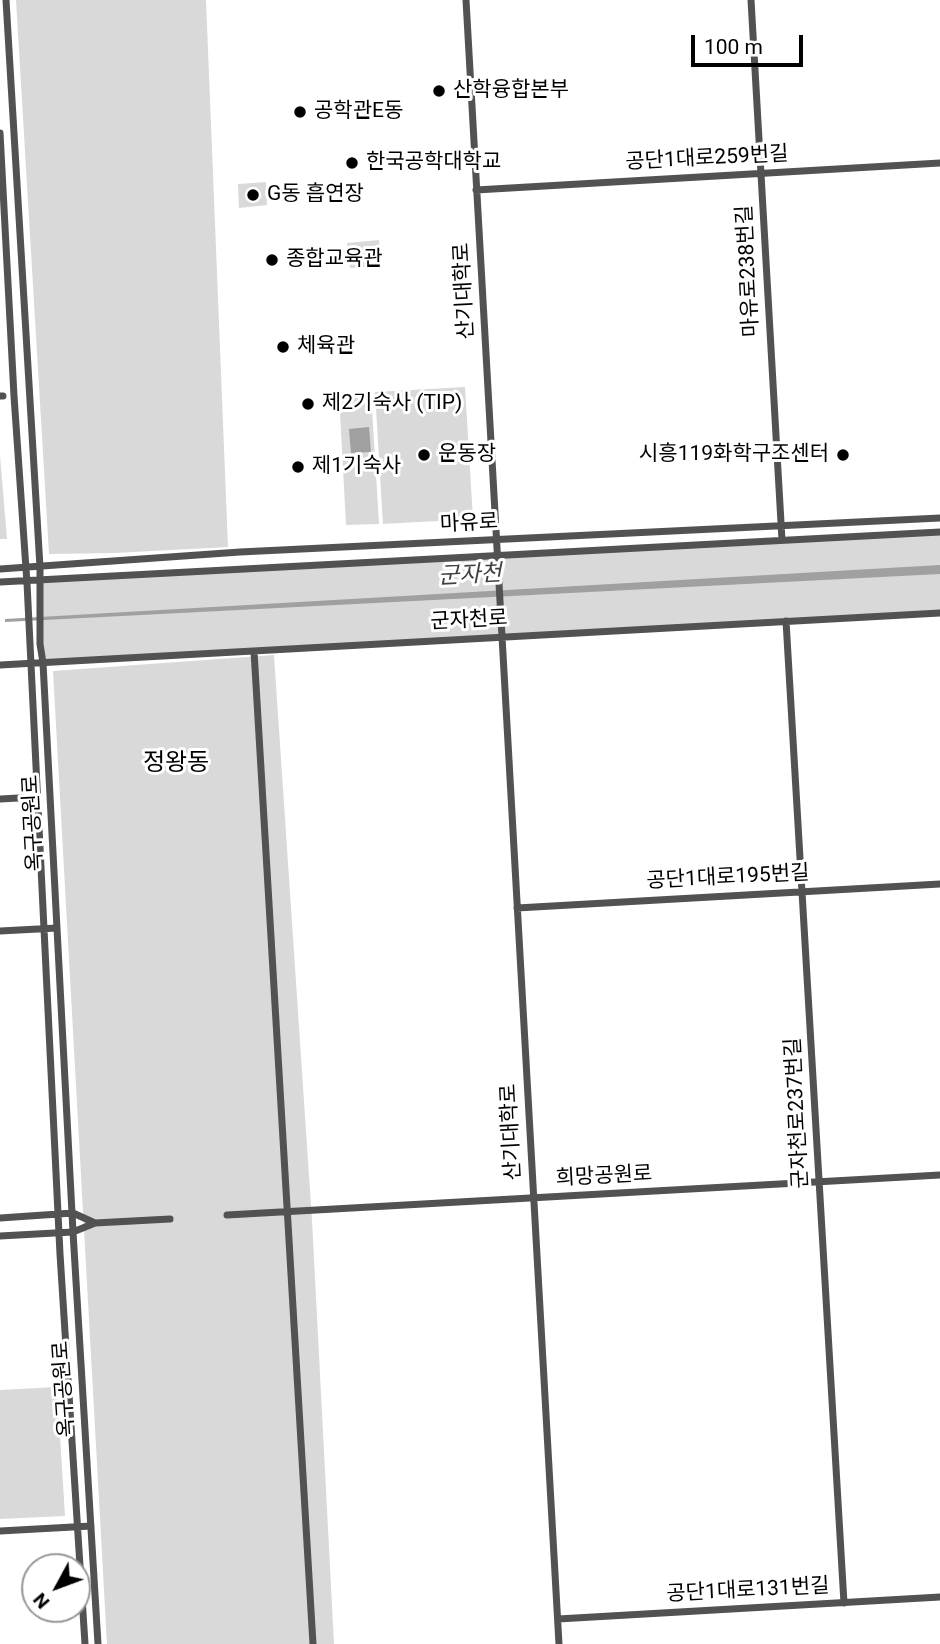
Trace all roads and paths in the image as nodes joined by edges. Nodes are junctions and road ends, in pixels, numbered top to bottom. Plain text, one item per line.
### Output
1 (6, 0) edge
2 (466, 0) edge
3 (751, 0) edge
4 (0, 133) edge
5 (940, 163) edge
6 (761, 173) junction
7 (476, 190) junction
8 (18, 213) junction
9 (2, 214) edge
10 (940, 518) edge
11 (781, 526) junction
12 (940, 532) edge
13 (496, 540) junction
14 (782, 540) junction
15 (497, 556) junction
16 (40, 567) junction
17 (25, 568) junction
18 (0, 569) edge
19 (0, 582) edge
20 (41, 582) junction
21 (27, 583) junction
22 (940, 613) edge
23 (786, 621) junction
24 (502, 637) junction
25 (254, 651) junction
26 (43, 663) junction
27 (30, 664) junction
28 (0, 665) edge
29 (37, 797) junction
30 (0, 799) edge
31 (940, 884) edge
32 (802, 891) junction
33 (517, 908) junction
34 (44, 928) junction
35 (58, 928) junction
36 (0, 931) edge
37 (940, 1175) edge
38 (819, 1182) junction
39 (534, 1198) junction
40 (288, 1212) junction
41 (73, 1213) junction
42 (58, 1214) junction
43 (227, 1215) tunnel mouth
44 (0, 1218) edge
45 (170, 1219) tunnel mouth
46 (95, 1223) junction
47 (73, 1232) junction
48 (59, 1233) junction
49 (0, 1236) edge
50 (78, 1526) junction
51 (91, 1526) junction
52 (0, 1531) edge
53 (940, 1597) edge
54 (844, 1603) junction
55 (558, 1619) junction
56 (85, 1644) edge
57 (99, 1644) edge
58 (313, 1644) edge
59 (559, 1644) edge

1 - 8 street, 옥구공원로
2 - 7 street, 산기대학로
3 - 6 street, 마유로238번길
4 - 9 street, 옥구공원로
5 - 6 street, 공단1대로259번길
6 - 7 street, 공단1대로259번길
6 - 11 street, 마유로238번길
7 - 13 street, 산기대학로
8 - 9 street
8 - 16 street, 옥구공원로
9 - 17 street, 옥구공원로
10 - 11 street, 마유로
11 - 13 street, 마유로
11 - 14 street, 마유로238번길
12 - 14 street, 마유로
13 - 15 street, 산기대학로
13 - 16 street, 마유로
14 - 15 street, 마유로
15 - 20 street, 마유로
15 - 24 street, 산기대학로
16 - 17 street, 마유로
16 - 20 street, 옥구공원로
17 - 18 street, 마유로
17 - 21 street, 옥구공원로
19 - 21 street, 마유로
20 - 21 street, 마유로
20 - 26 street, 옥구공원로
21 - 27 street, 옥구공원로
22 - 23 street, 군자천로
23 - 24 street, 군자천로
23 - 32 street, 군자천로237번길
24 - 25 street, 군자천로
24 - 33 street, 산기대학로
25 - 26 street, 군자천로
25 - 40 street
26 - 27 street, 군자천로
26 - 35 street, 옥구공원로
27 - 28 street, 군자천로
27 - 29 street, 옥구공원로
29 - 30 street
29 - 34 street, 옥구공원로
31 - 32 street, 공단1대로195번길
32 - 33 street, 공단1대로195번길
32 - 38 street, 군자천로237번길
33 - 39 street, 산기대학로
34 - 35 street
34 - 36 street
34 - 42 street, 옥구공원로
35 - 41 street, 옥구공원로
37 - 38 street, 희망공원로
38 - 39 street, 희망공원로
38 - 54 street, 군자천로237번길
39 - 40 street, 희망공원로
39 - 55 street, 산기대학로
40 - 43 street, 희망공원로
40 - 58 street
41 - 42 street
41 - 46 street
41 - 47 street, 옥구공원로
42 - 44 street
42 - 48 street, 옥구공원로
45 - 46 street
46 - 47 street
47 - 48 street
47 - 51 street, 옥구공원로
48 - 49 street
48 - 50 street, 옥구공원로
50 - 51 street
50 - 52 street
50 - 56 street, 옥구공원로
51 - 57 street, 옥구공원로
53 - 54 street, 공단1대로131번길
54 - 55 street, 공단1대로131번길
55 - 59 street, 산기대학로

